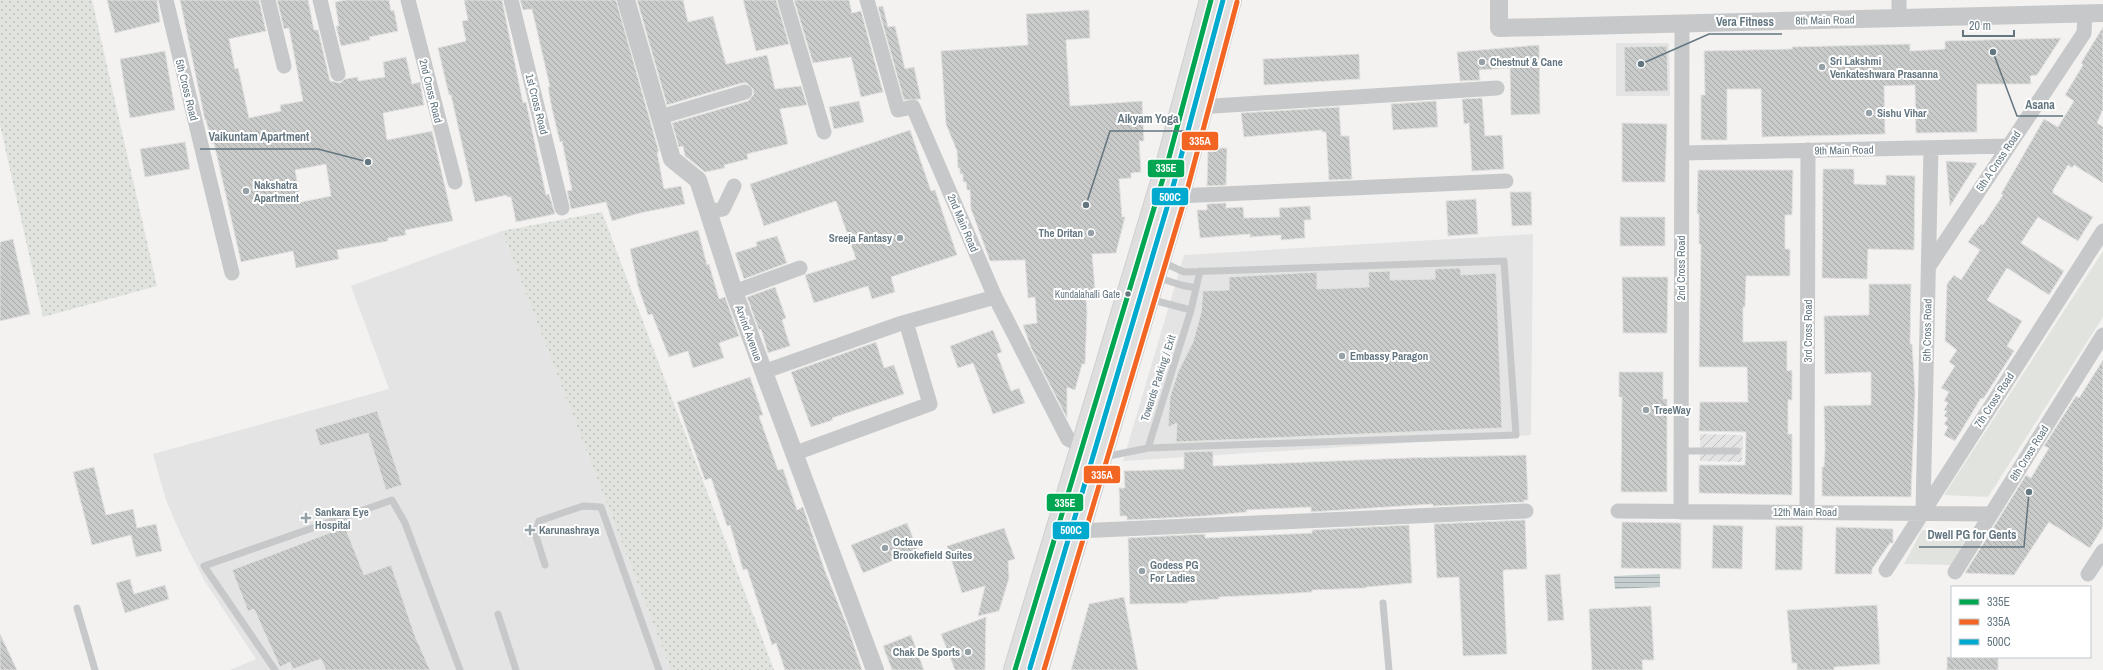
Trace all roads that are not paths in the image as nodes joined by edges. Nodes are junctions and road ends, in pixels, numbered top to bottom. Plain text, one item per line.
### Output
1 (166, 0) edge
2 (268, 0) edge
3 (320, 0) edge
4 (408, 0) edge
5 (511, 0) edge
6 (626, 0) edge
7 (785, 0) edge
8 (867, 0) edge
9 (1210, 0) edge
10 (1230, 0) edge
11 (1498, 0) edge
12 (1899, 0) edge
13 (2085, 13) junction
14 (2103, 13) edge
15 (1899, 18) junction
16 (1682, 23) junction
17 (284, 66) dead end
18 (338, 74) dead end
19 (1497, 88) dead end
20 (745, 92) dead end
21 (1203, 104) junction
22 (660, 117) junction
23 (824, 132) dead end
24 (2007, 146) junction
25 (1931, 148) junction
26 (1808, 150) junction
27 (1682, 153) junction
28 (1506, 181) dead end
29 (455, 182) dead end
30 (734, 186) dead end
31 (1178, 196) junction
32 (562, 208) dead end
33 (708, 212) junction
34 (2103, 230) edge
35 (1929, 266) junction
36 (800, 268) dead end
37 (1156, 268) junction
38 (1200, 271) junction
39 (232, 273) dead end
40 (1196, 288) junction
41 (734, 292) junction
42 (1138, 295) junction
43 (995, 297) junction
44 (1191, 310) junction
45 (906, 322) junction
46 (2103, 335) edge
47 (2096, 358) edge
48 (763, 372) junction
49 (1148, 448) junction
50 (1681, 451) junction
51 (1737, 451) dead end
52 (1091, 452) junction
53 (794, 454) junction
54 (1526, 511) dead end
55 (1618, 511) dead end
56 (1681, 512) junction
57 (1807, 512) junction
58 (1923, 512) junction
59 (1991, 514) junction
60 (1077, 531) junction
61 (2103, 551) edge
62 (545, 565) dead end
63 (1886, 570) dead end
64 (1955, 572) dead end
65 (2088, 574) dead end
66 (1383, 603) dead end
67 (77, 608) dead end
68 (498, 614) dead end
69 (95, 670) edge
70 (275, 670) edge
71 (460, 670) edge
72 (516, 670) edge
73 (659, 670) edge
74 (875, 670) edge
75 (1015, 670) edge
76 (1037, 670) edge
77 (1389, 670) edge

1 - 39 street, 5th Cross Road
2 - 17 street
3 - 18 street
4 - 29 street, 2nd Cross Road
5 - 32 street, 1st Cross Road
6 - 22 street, Arvind Avenue
7 - 23 street
8 - 43 street, 2nd Main Road
9 - 42 main road
10 - 21 main road
11 - 16 street, 8th Main Road
12 - 15 street
13 - 14 street, 8th Main Road
13 - 15 street, 8th Main Road
13 - 24 street, 5th A Cross Road
15 - 16 street, 8th Main Road
16 - 27 street, 2nd Cross Road
19 - 21 street
20 - 22 street
21 - 31 main road
22 - 33 street, Arvind Avenue
24 - 25 street, 9th Main Road
24 - 35 street, 5th A Cross Road
25 - 26 street, 9th Main Road
25 - 35 street, 5th Cross Road
26 - 27 street, 9th Main Road
26 - 57 street, 3rd Cross Road
27 - 50 street, 2nd Cross Road
28 - 31 street
30 - 33 street
31 - 37 main road
33 - 41 street, Arvind Avenue
34 - 58 street, 7th Cross Road
35 - 58 street, 5th Cross Road
36 - 41 street
37 - 38 lane
37 - 40 lane
37 - 42 main road
38 - 40 lane, Towards Parking / Exit
38 - 49 lane
40 - 44 lane, Towards Parking / Exit
41 - 48 street, Arvind Avenue
42 - 44 lane
42 - 52 main road
43 - 45 street
43 - 52 street, 2nd Main Road
44 - 49 lane, Towards Parking / Exit
45 - 48 street
45 - 53 street
46 - 47 street, 8th Cross Road
47 - 59 street, 8th Cross Road
48 - 53 street, Arvind Avenue
49 - 52 lane
50 - 51 lane
50 - 56 street, 2nd Cross Road
52 - 60 main road
52 - 75 main road
53 - 74 street, Arvind Avenue
54 - 60 street
55 - 56 street, 12th Main Road
56 - 57 street, 12th Main Road
57 - 58 street, 12th Main Road
58 - 59 street, 12th Main Road
58 - 63 street, 7th Cross Road
59 - 64 street, 8th Cross Road
60 - 76 main road
61 - 65 street
62 - 73 lane
66 - 77 lane
67 - 69 lane
68 - 72 lane
70 - 71 lane

